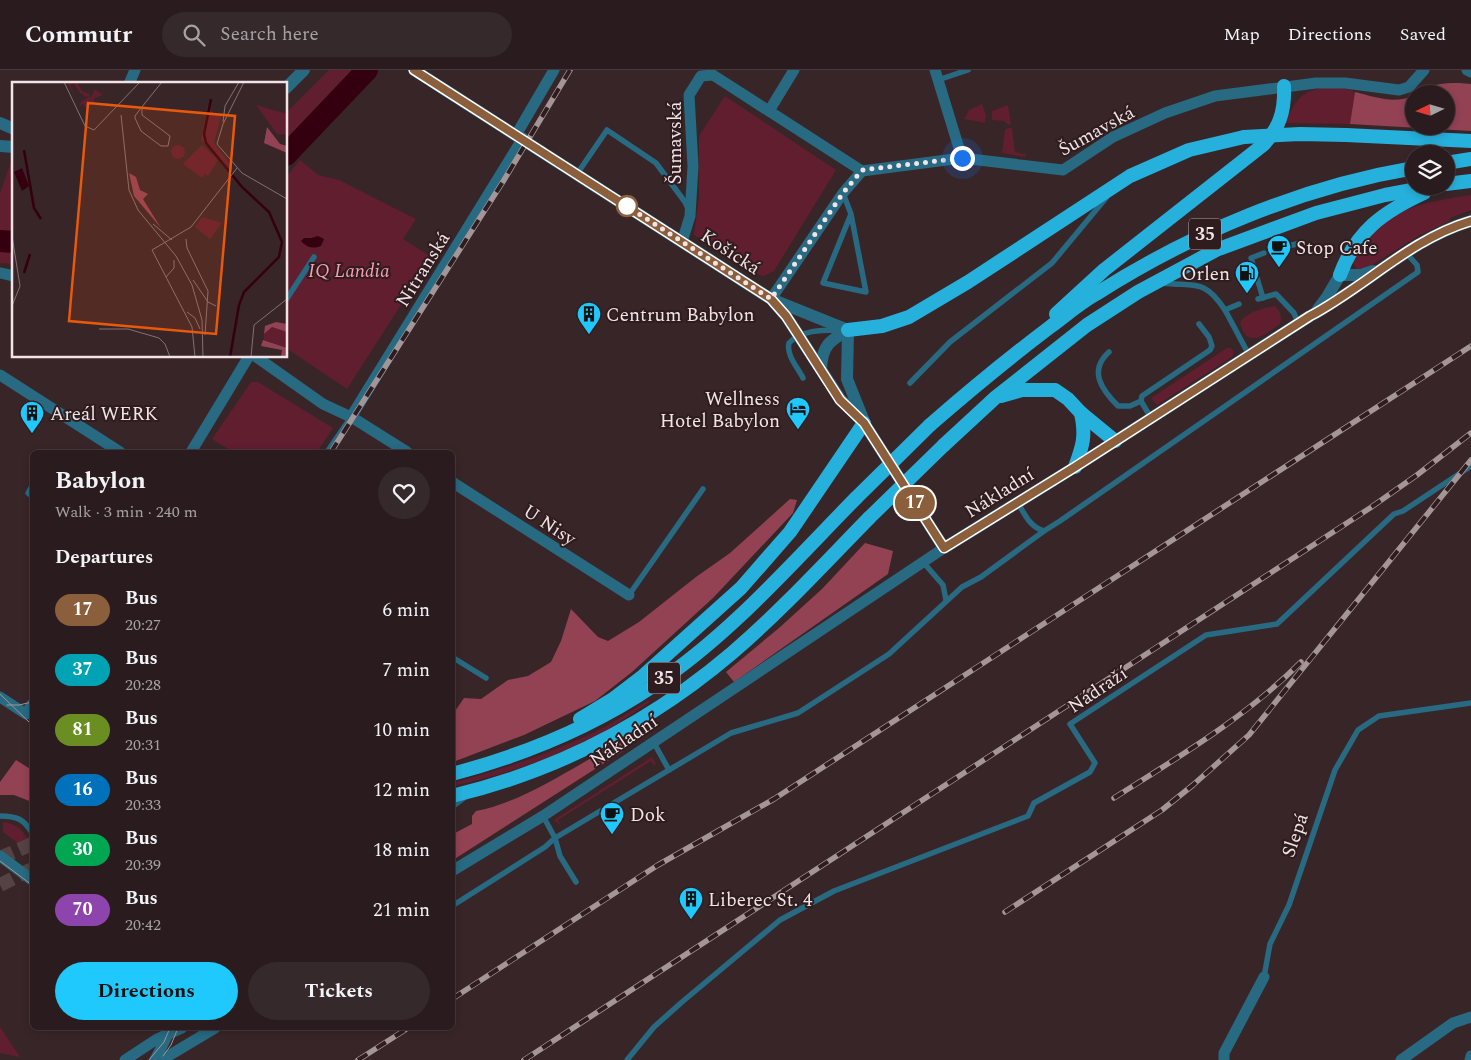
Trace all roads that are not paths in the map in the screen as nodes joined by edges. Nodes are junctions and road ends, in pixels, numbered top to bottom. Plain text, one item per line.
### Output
1 (135, 70) edge
2 (304, 70) edge
3 (414, 70) edge
4 (554, 70) edge
5 (794, 70) edge
6 (968, 70) edge
7 (1424, 70) edge
8 (1467, 70) edge
9 (1471, 72) edge
10 (937, 75) edge
11 (130, 82) edge
12 (288, 86) edge
13 (1284, 86) junction
14 (770, 111) junction
15 (0, 123) edge
16 (12, 128) edge
17 (520, 136) junction
18 (1471, 141) edge
19 (962, 158) junction
20 (1471, 159) edge
21 (1455, 162) edge
22 (862, 170) junction
23 (1405, 170) edge
24 (577, 174) junction
25 (1471, 181) edge
26 (1118, 183) junction
27 (1455, 183) edge
28 (1405, 191) edge
29 (843, 193) junction
30 (1421, 195) edge
31 (852, 214) junction
32 (690, 216) junction
33 (1471, 221) edge
34 (682, 242) junction
35 (1300, 242) dead end
36 (1285, 247) dead end
37 (1264, 253) dead end
38 (1406, 253) junction
39 (314, 257) dead end
40 (1389, 264) junction
41 (1340, 275) junction
42 (1158, 282) junction
43 (288, 297) edge
44 (771, 299) junction
45 (1239, 304) dead end
46 (1225, 310) junction
47 (1310, 316) junction
48 (1199, 324) dead end
49 (1298, 324) junction
50 (848, 330) junction
51 (799, 336) junction
52 (1020, 350) junction
53 (1109, 352) dead end
54 (1249, 355) junction
55 (248, 358) edge
56 (258, 358) edge
57 (821, 369) junction
58 (0, 375) edge
59 (803, 378) dead end
60 (910, 383) dead end
61 (996, 397) junction
62 (1141, 401) junction
63 (1081, 413) junction
64 (351, 417) junction
65 (1152, 418) junction
66 (864, 423) junction
67 (1115, 441) junction
68 (117, 450) edge
69 (192, 450) edge
70 (328, 450) edge
71 (404, 450) edge
72 (1471, 466) edge
73 (1075, 467) junction
74 (455, 484) edge
75 (703, 489) dead end
76 (1018, 503) junction
77 (1044, 531) junction
78 (944, 548) junction
79 (923, 562) junction
80 (628, 595) joint
81 (946, 600) junction
82 (455, 659) edge
83 (486, 678) dead end
84 (0, 697) edge
85 (1471, 703) edge
86 (30, 712) edge
87 (654, 743) junction
88 (533, 749) junction
89 (669, 770) junction
90 (455, 773) edge
91 (472, 791) junction
92 (455, 795) edge
93 (455, 805) edge
94 (0, 816) edge
95 (543, 816) junction
96 (30, 830) edge
97 (555, 838) junction
98 (0, 856) edge
99 (455, 870) edge
100 (30, 878) edge
101 (576, 882) dead end
102 (455, 904) edge
103 (1264, 977) joint
104 (1471, 1017) edge
105 (167, 1030) edge
106 (168, 1030) edge
107 (199, 1030) edge
108 (211, 1030) edge
109 (190, 1041) junction
110 (125, 1060) edge
111 (155, 1060) edge
112 (627, 1060) edge
113 (1224, 1060) edge
114 (1401, 1060) edge

1 - 11 street
2 - 12 street
3 - 17 street, Košická
4 - 17 street
5 - 14 street
6 - 10 lane
7 - 13 street, Šumavská
8 - 9 street
10 - 19 street
13 - 19 street, Šumavská
13 - 52 highway
14 - 22 street, Šumavská
14 - 32 street, Šumavská
15 - 16 street
17 - 24 street, Košická
17 - 64 street, Nitranská
18 - 26 highway, bridge
19 - 22 street, Šumavská
20 - 21 highway
22 - 29 street
23 - 52 highway, 35
24 - 32 lane
24 - 34 street, Košická
25 - 27 highway
26 - 50 highway
26 - 60 lane
28 - 42 highway, 35
29 - 31 lane
29 - 44 street
30 - 41 highway
31 - 31 lane
32 - 34 street, Šumavská
33 - 38 street, Nákladní
34 - 44 street, Košická
35 - 36 lane
37 - 49 lane
38 - 40 street, Nákladní
38 - 77 lane
39 - 43 lane
40 - 41 street
40 - 47 street, Nákladní
41 - 47 street
42 - 46 lane
42 - 61 highway, 35
44 - 50 street
44 - 51 street, Košická
45 - 46 lane
46 - 54 lane
47 - 49 street, Nákladní
48 - 62 lane
49 - 54 street, Nákladní
50 - 51 lane
50 - 57 street
50 - 66 street
51 - 57 street, Košická
51 - 59 lane
52 - 88 highway, 35, bridge
53 - 62 lane
54 - 65 street, Nákladní
55 - 69 street
56 - 64 street
57 - 66 street, Košická
58 - 68 street
61 - 63 highway
61 - 91 highway, 35, bridge
62 - 65 lane
63 - 67 highway
63 - 73 highway
64 - 70 lane
64 - 71 street
65 - 67 street, Nákladní
66 - 78 street, Košická
66 - 88 highway
67 - 73 street, Nákladní
72 - 112 lane, Nádraží
73 - 76 street, Nákladní
74 - 80 street, U Nisy
75 - 80 lane
76 - 77 lane
76 - 78 street, Nákladní
77 - 81 lane
78 - 79 street, Nákladní
79 - 81 lane
79 - 87 street, Nákladní
81 - 89 lane
82 - 83 lane
84 - 86 street
85 - 103 lane, Slepá
87 - 89 lane
87 - 95 street, Nákladní
88 - 90 highway, 35
89 - 97 lane
91 - 92 highway, 35
91 - 93 lane
94 - 96 lane
95 - 97 lane
95 - 99 street, Nákladní
97 - 101 lane
97 - 102 lane
98 - 100 street
103 - 113 street, Slepá
104 - 114 street
105 - 110 street
106 - 111 street
107 - 109 street
108 - 109 street
109 - 111 street

